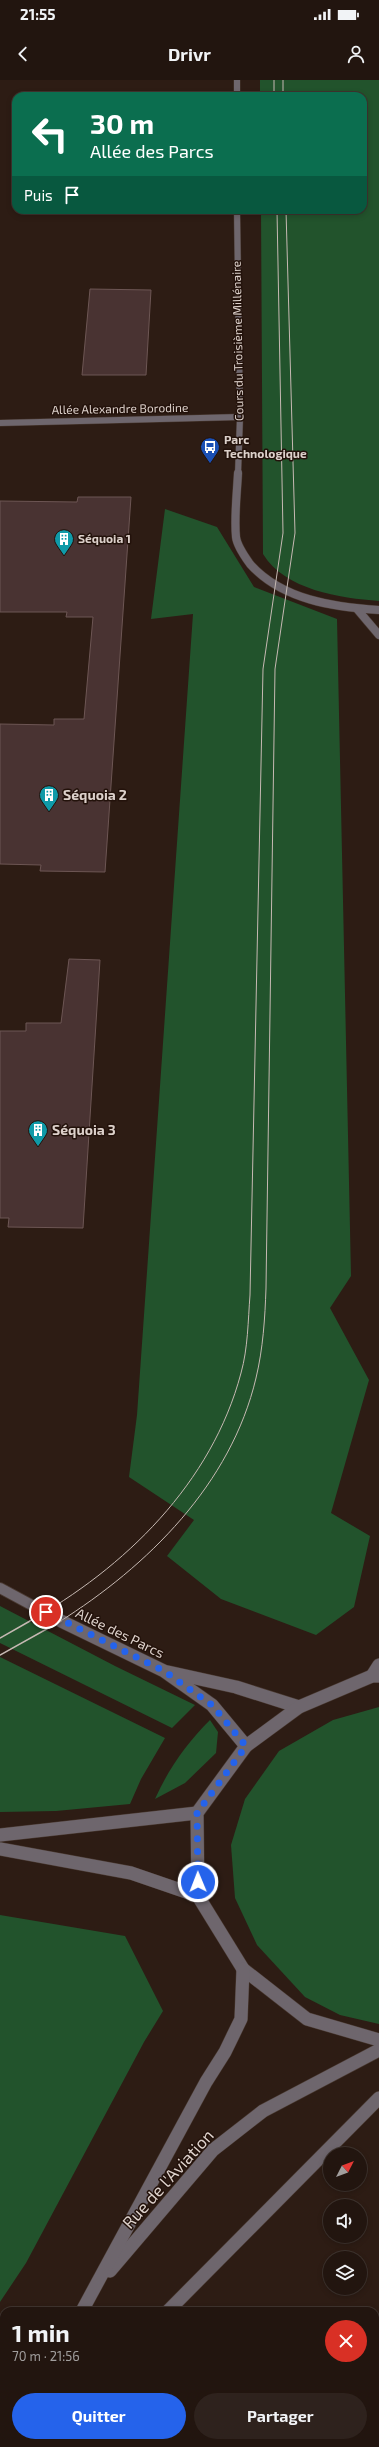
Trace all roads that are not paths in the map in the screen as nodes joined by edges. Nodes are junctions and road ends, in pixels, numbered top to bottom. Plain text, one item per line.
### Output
1 (237, 80) edge
2 (237, 92) edge
3 (237, 214) edge
4 (240, 417) junction
5 (0, 423) edge
6 (357, 609) junction
7 (379, 610) edge
8 (379, 635) edge
9 (0, 1588) edge
10 (379, 1665) edge
11 (164, 1671) junction
12 (375, 1676) edge
13 (299, 1707) junction
14 (246, 1746) junction
15 (197, 1813) junction
16 (0, 1835) edge
17 (0, 1849) edge
18 (198, 1896) junction
19 (243, 1969) junction
20 (379, 2040) edge
21 (379, 2050) edge
22 (379, 2098) edge
23 (98, 2285) junction
24 (84, 2307) edge
25 (172, 2307) edge

1 - 2 street
3 - 4 street, Cours du Troisième Millénaire
4 - 5 street, Allée Alexandre Borodine
4 - 6 street, Cours du Troisième Millénaire
6 - 7 street, Cours du Troisième Millénaire
6 - 8 street
9 - 11 street, Allée des Parcs
10 - 12 street
11 - 13 street, Allée des Parcs
11 - 14 street, Allée des Parcs
12 - 13 street
13 - 14 street
14 - 15 street
15 - 16 street
15 - 18 street
17 - 18 street
18 - 19 street
19 - 20 street
19 - 23 street, Rue de l'Aviation
21 - 23 street, Rue de l'Aviation
22 - 25 street
23 - 24 street, Rue de l'Aviation

